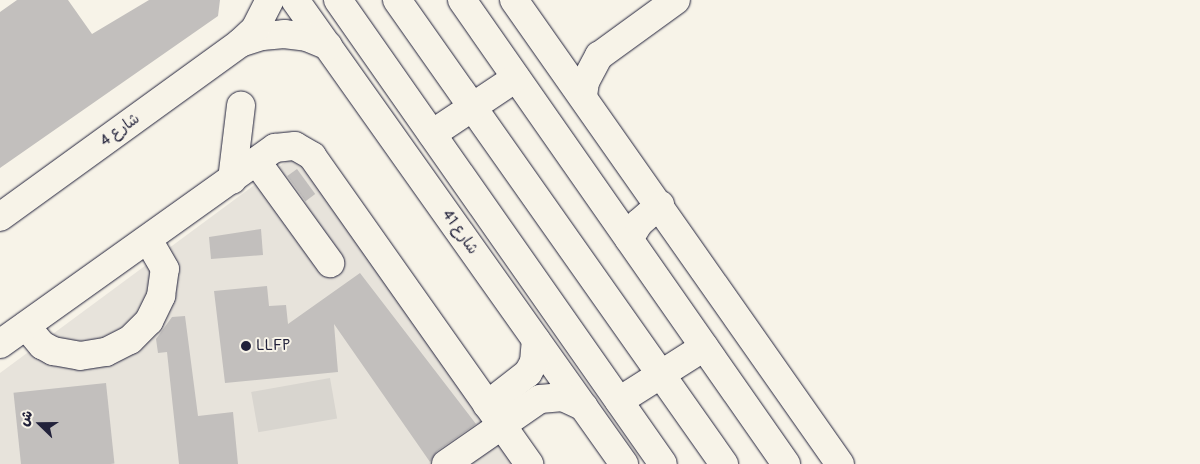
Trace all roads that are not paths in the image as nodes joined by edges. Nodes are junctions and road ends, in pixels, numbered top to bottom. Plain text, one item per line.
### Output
1 (270, 0) edge
2 (295, 0) edge
3 (338, 0) edge
4 (397, 0) edge
5 (462, 0) edge
6 (514, 0) edge
7 (676, 0) edge
8 (240, 43) junction
9 (328, 46) junction
10 (516, 78) junction
11 (583, 96) junction
12 (241, 106) dead end
13 (472, 107) junction
14 (432, 134) junction
15 (257, 162) junction
16 (232, 180) junction
17 (656, 198) junction
18 (613, 216) junction
19 (0, 217) edge
20 (629, 239) junction
21 (148, 240) junction
22 (330, 264) dead end
23 (26, 326) junction
24 (536, 340) junction
25 (0, 344) edge
26 (704, 347) junction
27 (661, 375) junction
28 (619, 401) junction
29 (584, 407) junction
30 (494, 414) junction
31 (446, 464) edge
32 (529, 464) edge
33 (624, 464) edge
34 (663, 464) edge
35 (724, 464) edge
36 (786, 464) edge
37 (840, 464) edge

1 - 8 street, شارع 4
2 - 9 street, شارع 41
3 - 14 street
4 - 13 street
5 - 10 street
6 - 11 street
7 - 11 street
8 - 9 street, شارع 4
8 - 19 street, شارع 4
9 - 24 street, شارع 41
10 - 13 street
10 - 18 street
11 - 17 street
12 - 16 street
13 - 14 street
13 - 27 street
14 - 28 street
15 - 16 street
15 - 22 street
15 - 30 street
16 - 21 street
17 - 18 street
17 - 20 street
17 - 37 street
18 - 20 street
20 - 26 street
21 - 23 street
21 - 23 street
23 - 25 street
24 - 29 street, شارع 41
24 - 30 street
26 - 27 street
26 - 36 street
27 - 28 street
27 - 35 street
28 - 34 street
29 - 30 street
29 - 33 street, شارع 41
30 - 31 street
30 - 32 street

